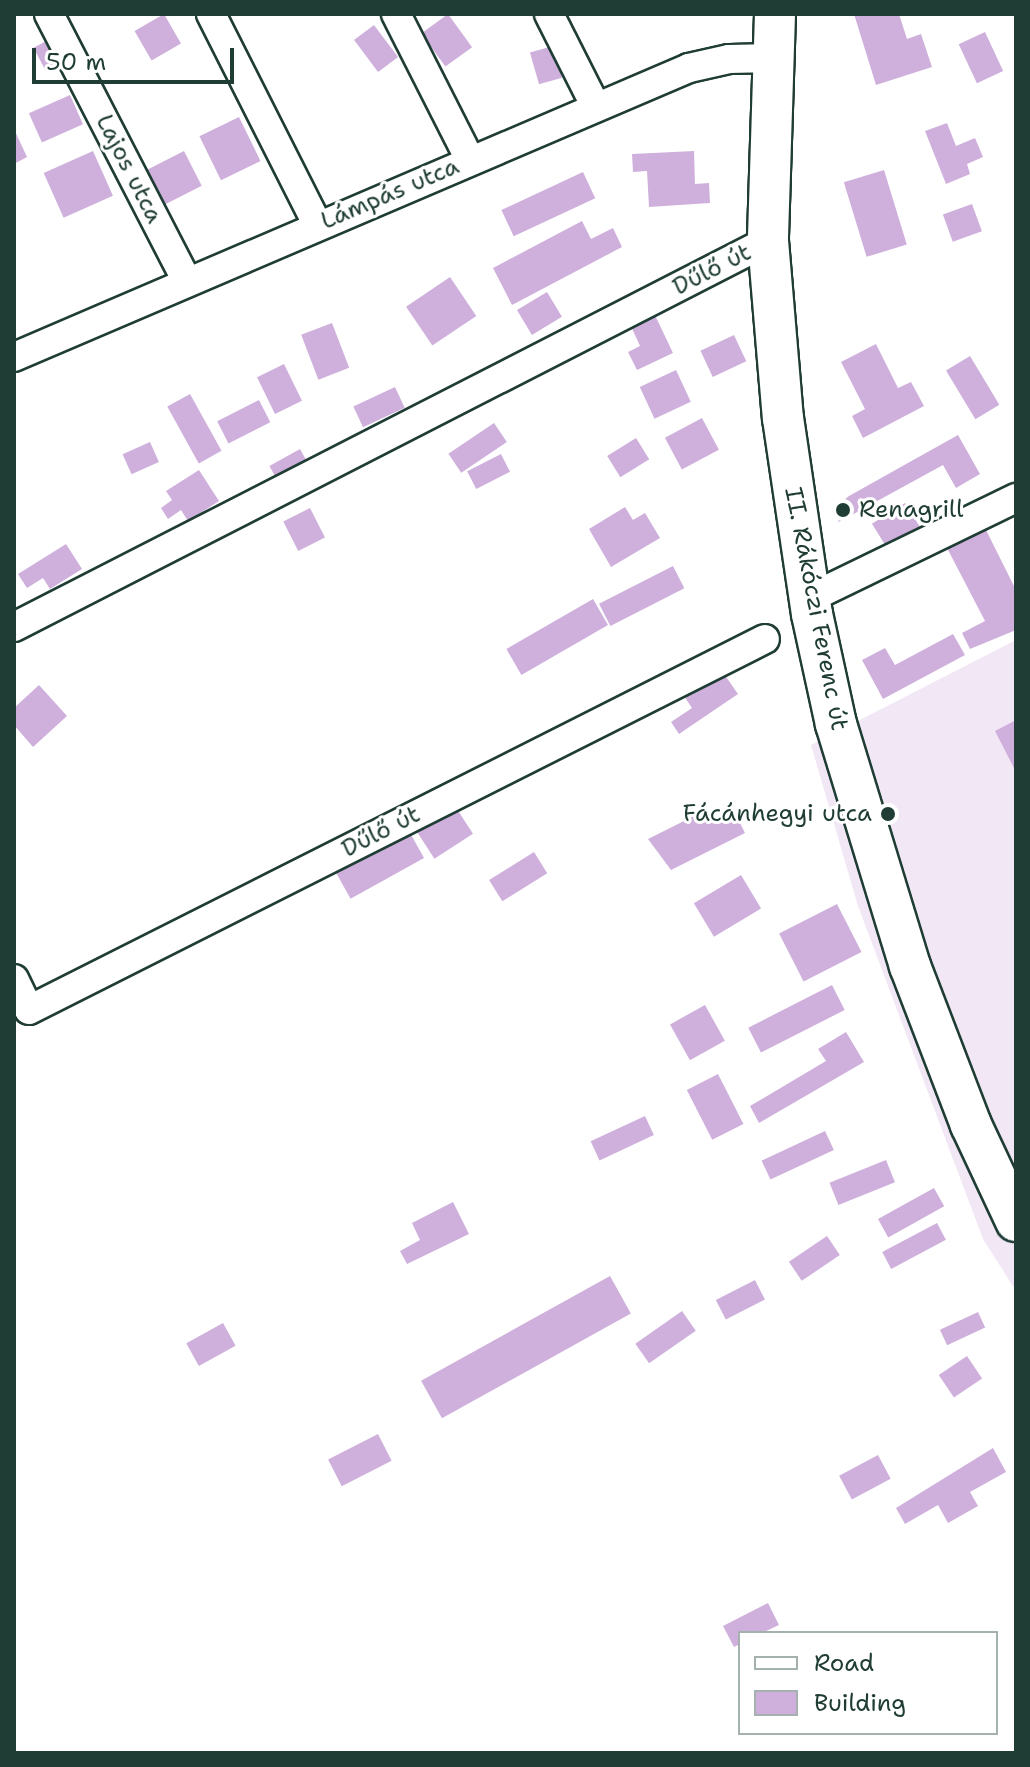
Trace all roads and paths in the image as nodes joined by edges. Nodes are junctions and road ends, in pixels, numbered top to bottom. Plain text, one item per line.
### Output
1 (49, 14) edge
2 (211, 14) edge
3 (396, 14) edge
4 (549, 14) edge
5 (775, 14) edge
6 (773, 58) junction
7 (596, 107) junction
8 (470, 160) junction
9 (317, 224) junction
10 (768, 241) junction
11 (187, 281) junction
12 (14, 357) edge
13 (1016, 498) edge
14 (810, 598) junction
15 (14, 627) edge
16 (765, 639) dead end
17 (14, 979) edge
18 (1016, 1221) edge

1 - 11 street, Lajos utca
2 - 9 street
3 - 8 street
4 - 7 street
5 - 6 main road, II. Rákóczi Ferenc út
6 - 7 street, Lámpás utca
6 - 10 main road, II. Rákóczi Ferenc út
7 - 8 street, Lámpás utca
8 - 9 street, Lámpás utca
9 - 11 street, Lámpás utca
10 - 14 main road, II. Rákóczi Ferenc út
10 - 15 street, Dűlő út
11 - 12 street, Lámpás utca
13 - 14 street
14 - 18 main road, II. Rákóczi Ferenc út
16 - 17 street, Dűlő út

